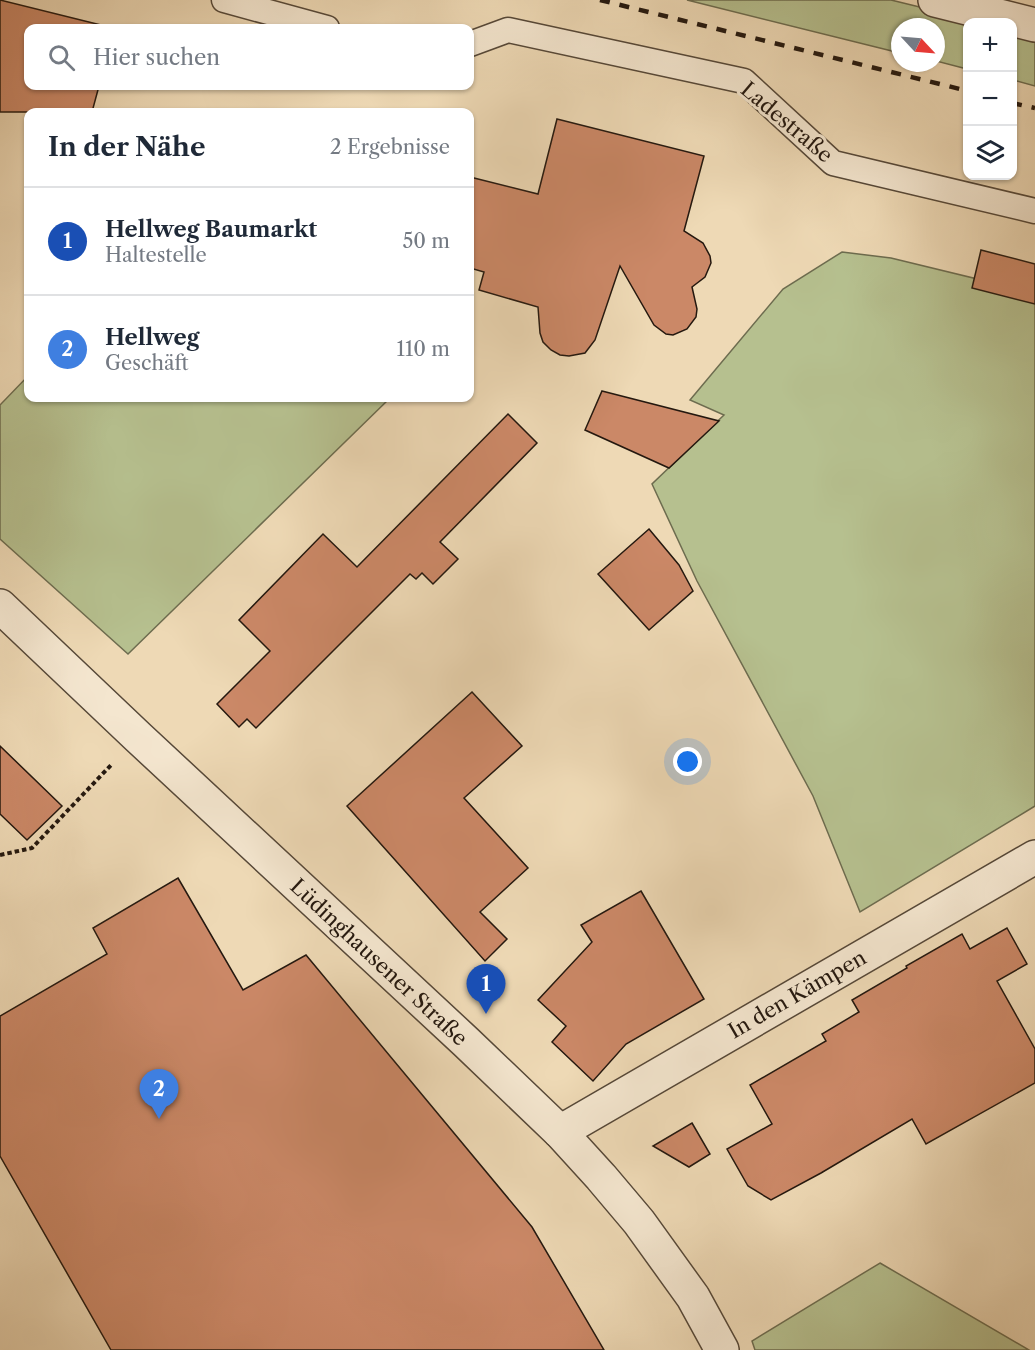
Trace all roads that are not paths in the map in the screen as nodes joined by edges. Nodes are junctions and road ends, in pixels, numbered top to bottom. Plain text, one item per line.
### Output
1 (224, 0) edge
2 (934, 0) edge
3 (312, 24) edge
4 (1035, 25) edge
5 (474, 43) edge
6 (1035, 212) edge
7 (0, 606) edge
8 (1035, 857) edge
9 (560, 1132) junction
10 (722, 1350) edge

1 - 3 lane
2 - 4 street
5 - 6 lane, Ladestraße
7 - 9 street, Lüdinghausener Straße
8 - 9 street, In den Kämpen
9 - 10 street, Lüdinghausener Straße

